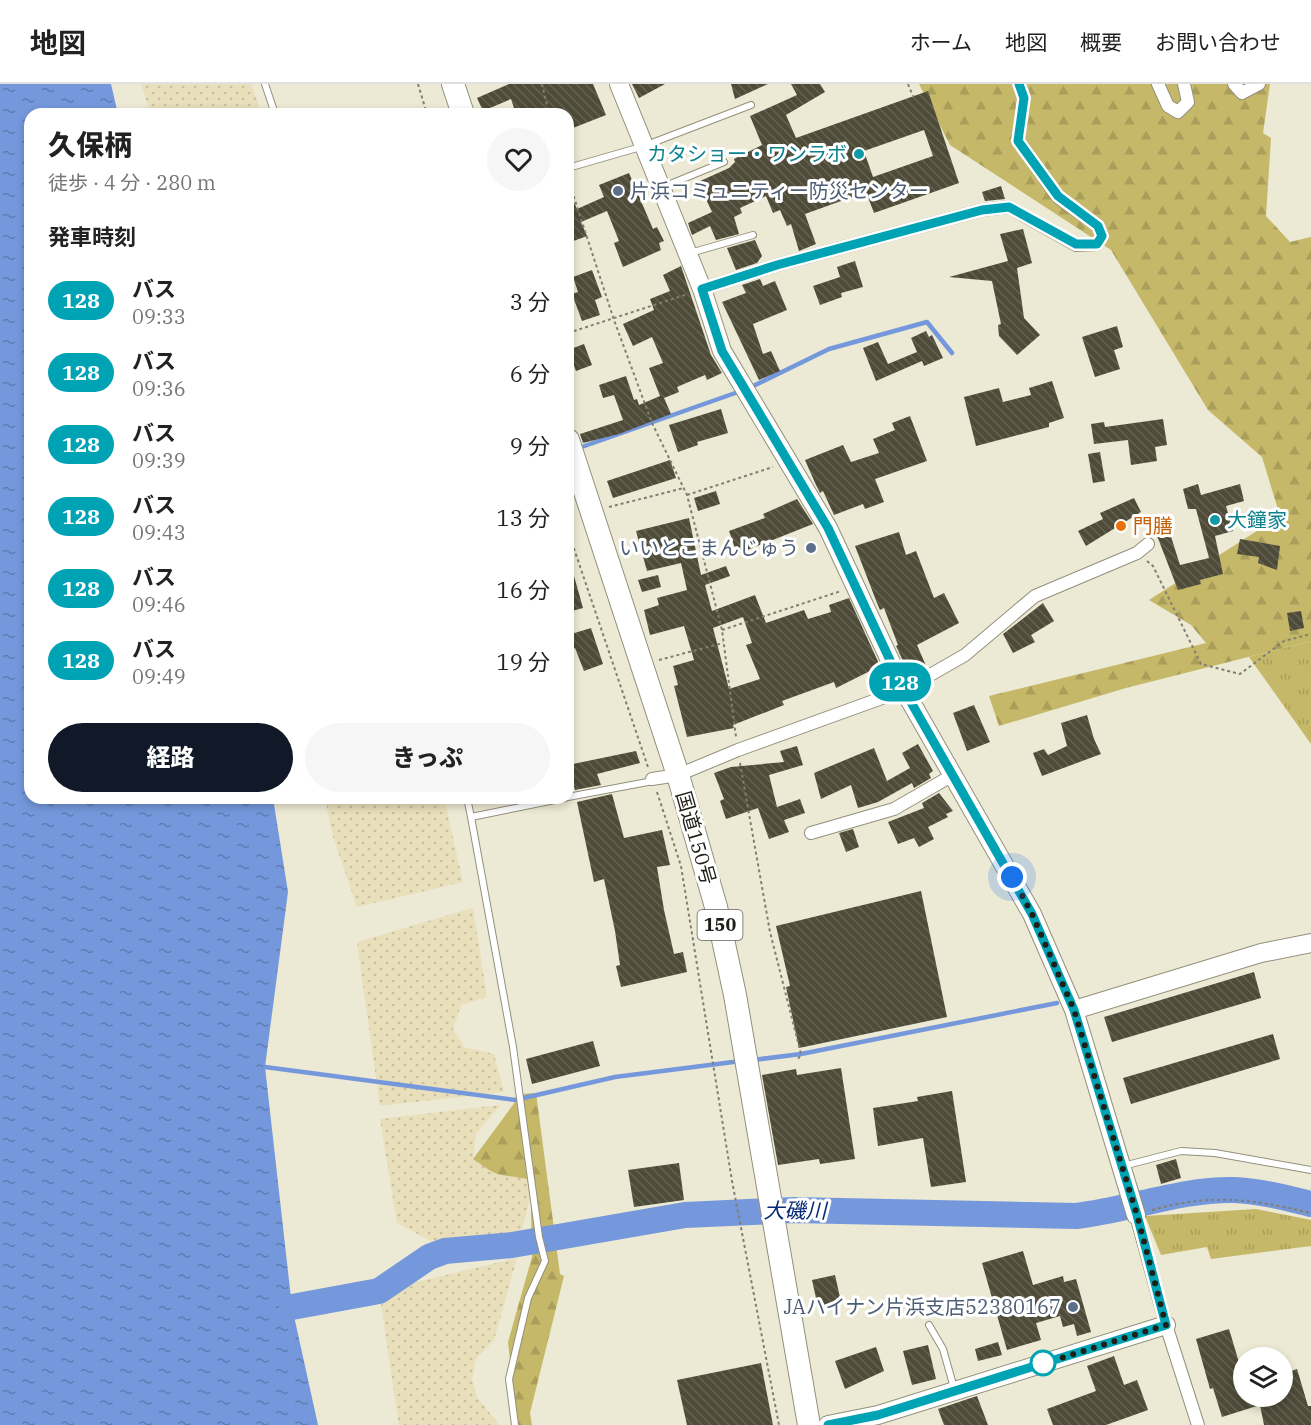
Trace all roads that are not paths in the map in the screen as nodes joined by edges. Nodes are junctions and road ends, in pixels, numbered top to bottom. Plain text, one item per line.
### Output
1 (265, 84) edge
2 (453, 84) edge
3 (619, 84) edge
4 (1019, 84) edge
5 (1158, 84) edge
6 (1184, 84) edge
7 (1234, 84) edge
8 (1259, 84) edge
9 (751, 105) dead end
10 (273, 108) edge
11 (461, 108) edge
12 (644, 146) junction
13 (723, 162) dead end
14 (574, 166) edge
15 (661, 188) junction
16 (753, 235) dead end
17 (688, 254) junction
18 (702, 289) junction
19 (574, 458) edge
20 (1148, 544) dead end
21 (904, 690) junction
22 (678, 775) junction
23 (953, 775) junction
24 (653, 780) joint
25 (574, 797) edge
26 (468, 804) edge
27 (537, 804) edge
28 (471, 817) junction
29 (811, 833) dead end
30 (1311, 943) edge
31 (1074, 1010) junction
32 (1121, 1167) junction
33 (1311, 1170) edge
34 (1136, 1214) joint
35 (929, 1325) dead end
36 (1166, 1325) junction
37 (955, 1391) junction
38 (515, 1425) edge
39 (809, 1425) edge
40 (828, 1425) edge
41 (1198, 1425) edge

1 - 10 lane
2 - 11 highway
3 - 12 street
4 - 18 street
5 - 6 street
7 - 8 street
9 - 12 lane
12 - 14 lane
12 - 15 street
13 - 15 lane
15 - 17 street
16 - 17 lane
17 - 18 street
18 - 21 street
19 - 22 highway, 国道150号 / 150
20 - 21 street
21 - 22 street
21 - 23 street
22 - 24 street
22 - 39 highway, 国道150号 / 150
23 - 29 street
23 - 31 street
24 - 25 lane
26 - 28 lane
27 - 28 lane
28 - 38 lane
30 - 31 street
31 - 32 street
32 - 33 lane
32 - 34 street
34 - 36 street
35 - 37 lane
36 - 37 street
36 - 41 street
37 - 40 street

